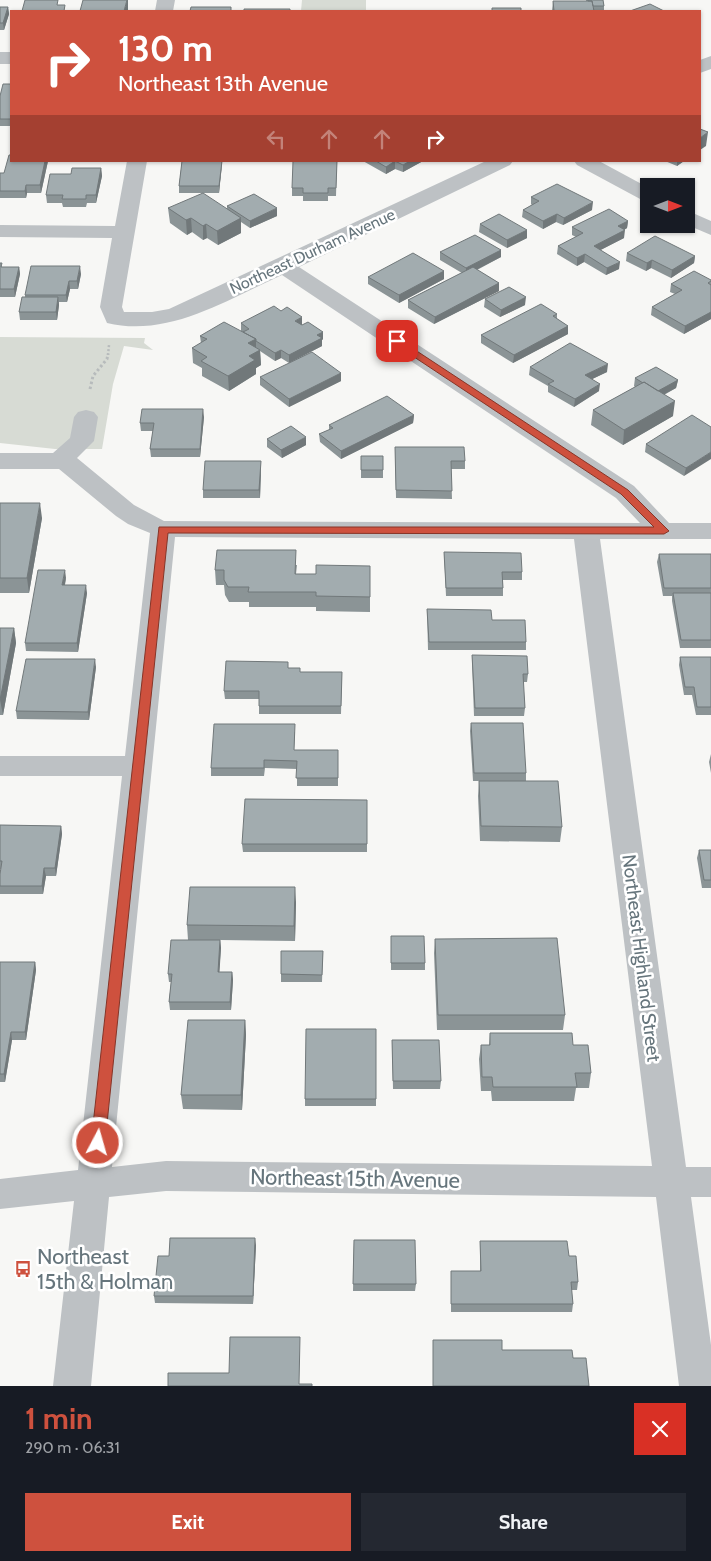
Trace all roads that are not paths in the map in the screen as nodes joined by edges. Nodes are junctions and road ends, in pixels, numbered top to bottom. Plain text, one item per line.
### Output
1 (138, 162) edge
2 (501, 162) edge
3 (586, 162) edge
4 (640, 191) edge
5 (695, 221) edge
6 (711, 230) edge
7 (0, 232) edge
8 (125, 232) junction
9 (283, 266) junction
10 (86, 416) road end
11 (0, 460) edge
12 (60, 461) junction
13 (163, 529) junction
14 (586, 530) junction
15 (664, 531) junction
16 (711, 531) edge
17 (0, 766) edge
18 (138, 766) junction
19 (671, 1182) junction
20 (711, 1182) edge
21 (94, 1183) junction
22 (0, 1194) edge
23 (72, 1386) edge
24 (698, 1386) edge

1 - 8 street
2 - 9 street, Northeast Durham Avenue
3 - 4 street
5 - 6 street
7 - 8 street
8 - 9 street, Northeast Durham Avenue
9 - 15 street
10 - 12 street
11 - 12 street
12 - 13 street
13 - 14 street
13 - 18 street
14 - 15 street
14 - 19 street, Northeast Highland Street
15 - 16 street
17 - 18 street
18 - 21 street
19 - 20 street, Northeast 15th Avenue
19 - 21 street, Northeast 15th Avenue
19 - 24 street, Northeast Highland Street
21 - 22 street, Northeast 15th Avenue
21 - 23 street

